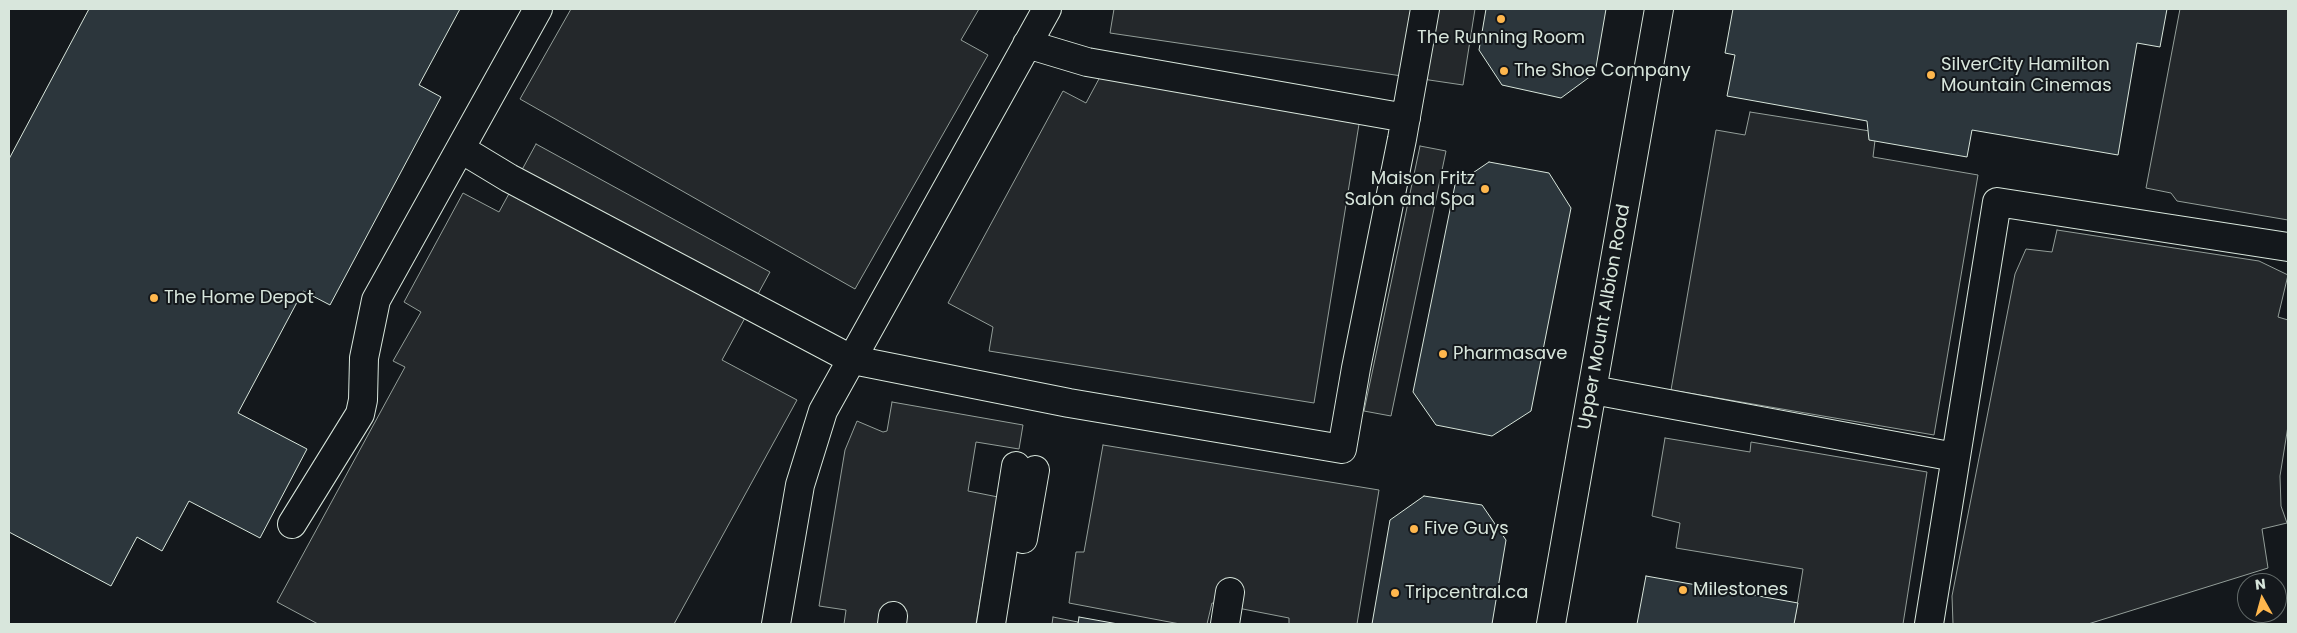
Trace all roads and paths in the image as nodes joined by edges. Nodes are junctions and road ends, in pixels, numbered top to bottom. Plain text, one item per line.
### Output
1 (538, 9) edge
2 (1047, 9) edge
3 (1425, 9) edge
4 (1659, 9) edge
5 (1027, 44) junction
6 (1406, 118) junction
7 (461, 149) junction
8 (2288, 247) edge
9 (853, 360) junction
10 (1593, 390) junction
11 (1955, 457) junction
12 (292, 524) dead end
13 (1230, 592) dead end
14 (776, 624) edge
15 (990, 624) edge
16 (1008, 624) edge
17 (1225, 624) edge
18 (1551, 624) edge
19 (1929, 624) edge

1 - 7 street
2 - 5 street
3 - 6 street
4 - 10 street, Upper Mount Albion Road
5 - 6 street
5 - 9 street
6 - 9 street
7 - 9 street
7 - 12 street
8 - 11 street
9 - 14 street
10 - 11 street
10 - 18 street, Upper Mount Albion Road
11 - 19 street
13 - 17 street
15 - 16 street

